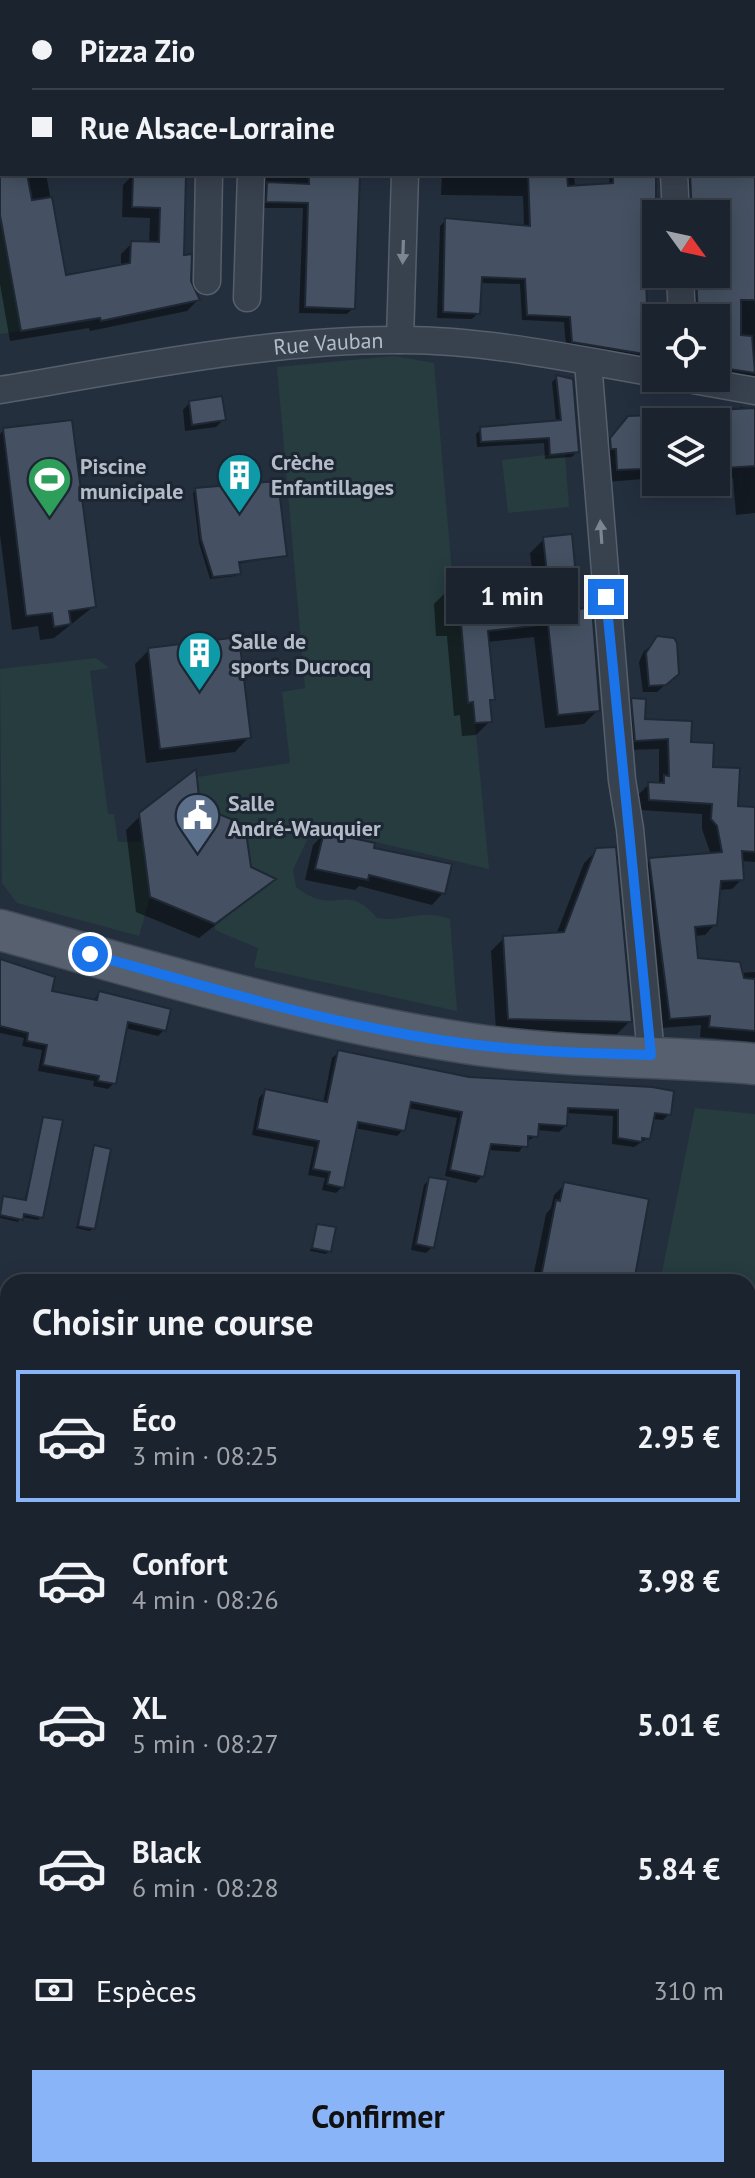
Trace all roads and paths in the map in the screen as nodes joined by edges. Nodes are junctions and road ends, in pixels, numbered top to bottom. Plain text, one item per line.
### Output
1 (209, 176) edge
2 (251, 176) edge
3 (405, 176) edge
4 (674, 176) edge
5 (675, 200) edge
6 (207, 281) dead end
7 (247, 298) dead end
8 (400, 340) junction
9 (588, 362) junction
10 (642, 371) edge
11 (730, 386) edge
12 (0, 390) edge
13 (755, 391) edge
14 (0, 930) edge
15 (651, 1055) junction
16 (755, 1064) edge

1 - 6 street
2 - 7 street
3 -> 8 street
4 - 5 street
8 - 9 street, Rue Vauban
8 - 12 street, Rue Vauban
9 - 10 street, Rue Vauban
15 -> 9 street
11 - 13 street
14 - 15 main road
15 - 16 main road

